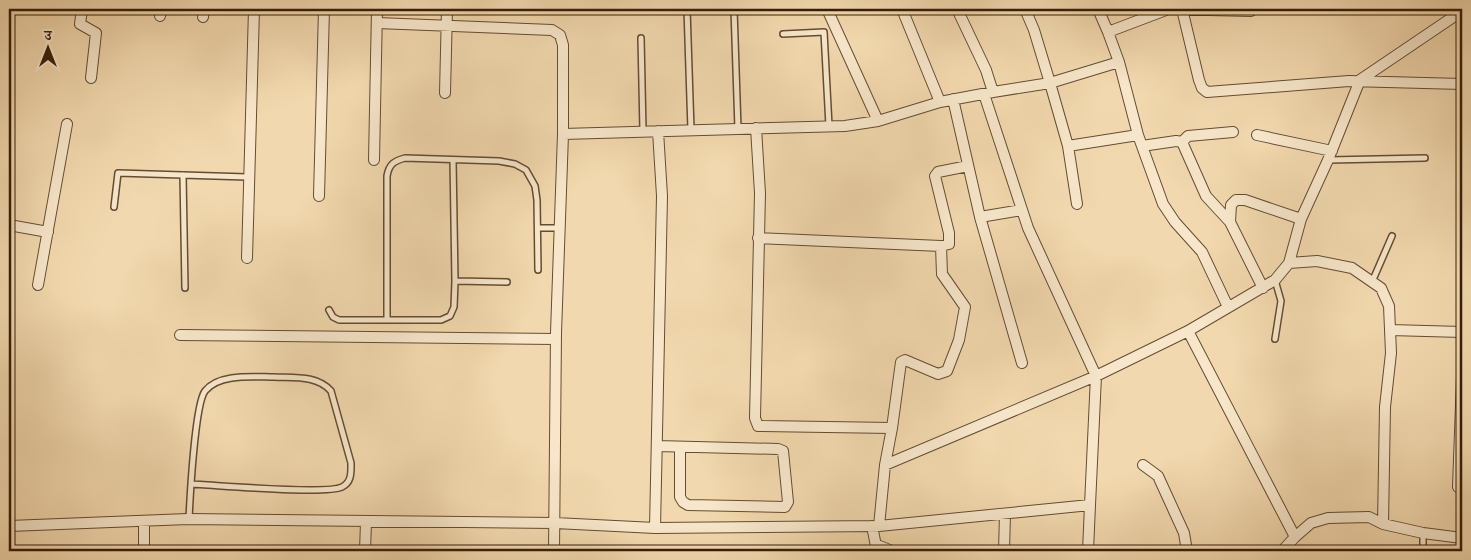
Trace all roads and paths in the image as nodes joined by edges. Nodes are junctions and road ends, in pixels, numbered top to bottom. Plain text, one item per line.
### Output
1 (82, 9) edge
2 (254, 9) edge
3 (324, 9) edge
4 (378, 9) edge
5 (447, 9) edge
6 (687, 9) edge
7 (734, 9) edge
8 (827, 9) edge
9 (902, 9) edge
10 (957, 9) edge
11 (1025, 9) edge
12 (1098, 9) edge
13 (1166, 9) edge
14 (1182, 10) edge
15 (1252, 11) dead end
16 (1462, 11) edge
17 (377, 23) junction
18 (447, 25) junction
19 (1108, 32) junction
20 (783, 34) dead end
21 (641, 38) dead end
22 (1119, 62) junction
23 (91, 78) dead end
24 (1360, 80) junction
25 (1050, 83) junction
26 (1462, 84) edge
27 (445, 93) dead end
28 (989, 93) junction
29 (953, 99) junction
30 (940, 102) junction
31 (878, 121) junction
32 (67, 124) dead end
33 (829, 127) junction
34 (756, 128) junction
35 (738, 129) junction
36 (691, 130) junction
37 (643, 131) junction
38 (658, 131) junction
39 (1233, 132) dead end
40 (563, 134) junction
41 (1138, 135) junction
42 (1257, 135) dead end
43 (1182, 142) junction
44 (1068, 146) junction
45 (1142, 146) junction
46 (1330, 156) junction
47 (1424, 158) dead end
48 (374, 160) dead end
49 (453, 160) junction
50 (968, 166) junction
51 (183, 175) junction
52 (247, 177) junction
53 (319, 196) dead end
54 (1077, 204) dead end
55 (114, 207) dead end
56 (1022, 210) junction
57 (980, 217) junction
58 (1301, 219) junction
59 (1230, 222) junction
60 (9, 225) edge
61 (538, 228) junction
62 (559, 228) junction
63 (48, 232) junction
64 (1392, 236) dead end
65 (758, 238) junction
66 (941, 246) junction
67 (247, 258) dead end
68 (1289, 262) junction
69 (538, 270) dead end
70 (1275, 280) junction
71 (455, 281) junction
72 (507, 282) dead end
73 (1372, 282) junction
74 (38, 285) dead end
75 (185, 288) dead end
76 (1263, 288) junction
77 (1228, 307) junction
78 (328, 310) dead end
79 (387, 320) junction
80 (1188, 330) junction
81 (1390, 330) junction
82 (1462, 332) edge
83 (180, 335) dead end
84 (556, 339) junction
85 (1275, 339) dead end
86 (1022, 363) dead end
87 (1096, 376) junction
88 (1462, 377) edge
89 (892, 428) junction
90 (657, 446) junction
91 (680, 446) junction
92 (1143, 464) dead end
93 (885, 465) junction
94 (191, 484) junction
95 (1458, 488) dead end
96 (1090, 505) junction
97 (1005, 514) junction
98 (188, 519) junction
99 (144, 521) junction
100 (366, 522) junction
101 (554, 523) junction
102 (1383, 524) junction
103 (9, 526) edge
104 (875, 526) junction
105 (655, 528) junction
106 (1423, 533) junction
107 (1295, 537) junction
108 (1462, 538) edge
109 (877, 548) edge
110 (144, 551) edge
111 (365, 551) edge
112 (554, 551) edge
113 (892, 551) edge
114 (1004, 551) edge
115 (1088, 551) edge
116 (1187, 551) edge
117 (1282, 551) edge
118 (1423, 551) edge

1 - 23 street
2 - 52 street
3 - 53 street
4 - 17 street
5 - 18 street
6 - 36 lane
7 - 35 lane
8 - 31 street
9 - 30 street
10 - 28 street
11 - 25 street
12 - 19 street
13 - 14 street
13 - 19 street
14 - 15 street
14 - 24 street
16 - 24 street
17 - 18 street
17 - 48 street
18 - 27 street
18 - 40 street
19 - 22 street
20 - 33 lane
21 - 37 lane
22 - 25 street
22 - 41 street
24 - 26 street
24 - 46 street
25 - 28 street
25 - 44 street
28 - 29 street
28 - 56 street
29 - 30 street
29 - 50 street
30 - 31 street
31 - 33 street
32 - 63 street
33 - 34 street
34 - 35 street
34 - 65 street
35 - 36 street
36 - 38 street
37 - 38 street
37 - 40 street
38 - 90 street
39 - 43 street
40 - 62 street
41 - 44 street
41 - 45 street
42 - 46 street
43 - 45 street
43 - 59 street
44 - 54 street
45 - 77 street
46 - 47 lane
46 - 58 street
49 - 61 lane
49 - 71 lane
49 - 79 lane
50 - 57 street
50 - 66 street
51 - 52 lane
51 - 55 lane
51 - 75 lane
52 - 67 street
56 - 57 street
56 - 87 street
57 - 86 street
58 - 59 street
58 - 68 street
59 - 76 street
60 - 63 street
61 - 62 lane
61 - 69 lane
62 - 84 street
63 - 74 street
64 - 73 lane
65 - 66 street
65 - 89 street
66 - 89 street
68 - 70 street
68 - 73 street
70 - 76 street
70 - 85 lane
71 - 72 lane
71 - 79 lane
73 - 81 street
76 - 77 street
77 - 80 street
78 - 79 lane
80 - 87 street
80 - 107 street
81 - 82 street
81 - 102 street
83 - 84 street
84 - 101 street
87 - 93 street
87 - 96 street
88 - 95 street
89 - 93 street
90 - 91 street
90 - 105 street
91 - 91 street
92 - 116 street
93 - 104 street
94 - 94 lane
94 - 98 lane
96 - 97 street
96 - 115 street
97 - 104 street
97 - 114 street
98 - 99 street
98 - 100 street
99 - 103 street
99 - 110 street
100 - 101 street
100 - 111 street
101 - 105 street
101 - 112 street
102 - 106 street
102 - 107 street
104 - 105 street
104 - 109 street
106 - 108 street
106 - 118 lane
107 - 117 street
109 - 113 street

